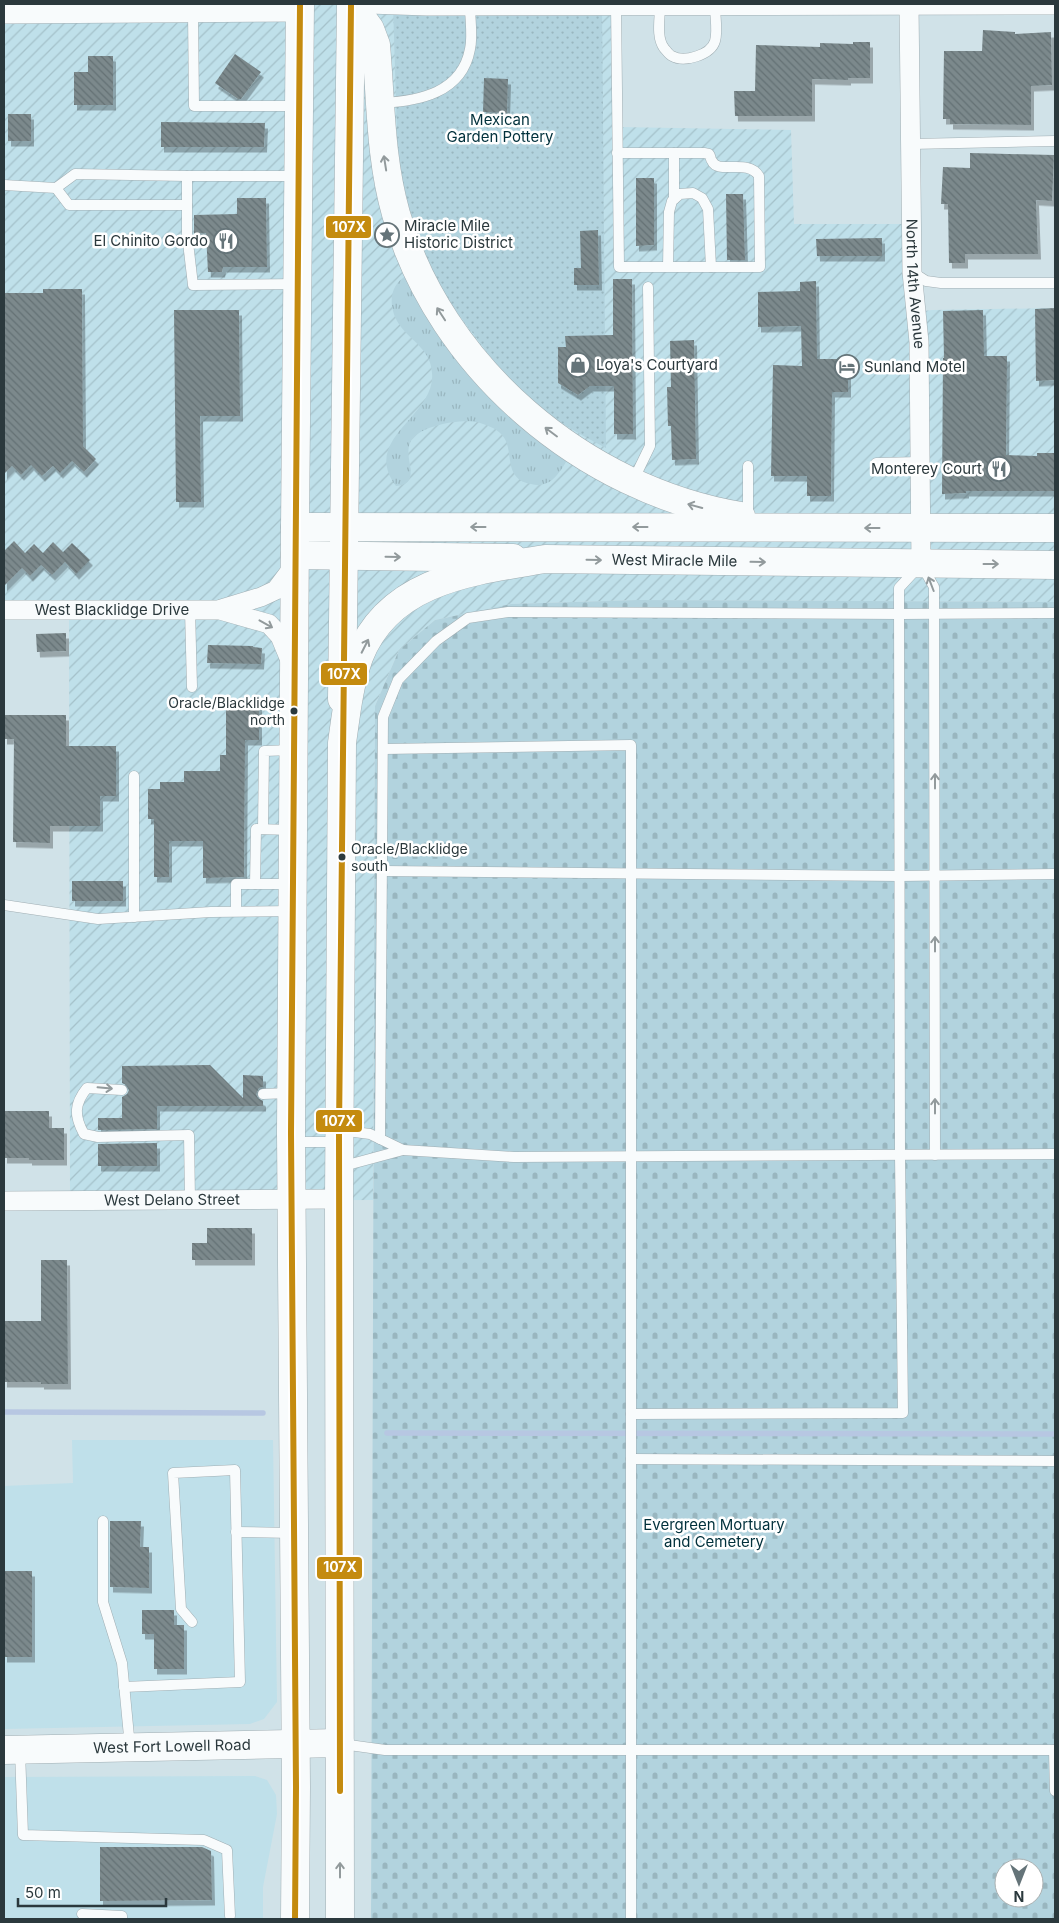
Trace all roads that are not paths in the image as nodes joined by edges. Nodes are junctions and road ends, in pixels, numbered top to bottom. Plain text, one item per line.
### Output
1 (351, 4) edge
2 (369, 4) edge
3 (616, 5) edge
4 (910, 5) edge
5 (1055, 5) edge
6 (470, 6) junction
7 (660, 6) junction
8 (715, 6) junction
9 (300, 8) edge
10 (38, 9) edge
11 (193, 13) junction
12 (4, 14) edge
13 (379, 103) junction
14 (299, 106) junction
15 (1055, 141) edge
16 (911, 144) junction
17 (617, 153) junction
18 (674, 153) junction
19 (187, 176) junction
20 (299, 176) junction
21 (4, 185) edge
22 (56, 188) junction
23 (674, 199) junction
24 (187, 205) junction
25 (668, 268) junction
26 (711, 268) junction
27 (912, 272) junction
28 (1055, 283) edge
29 (298, 284) junction
30 (648, 287) dead end
31 (920, 462) junction
32 (876, 463) dead end
33 (748, 466) dead end
34 (633, 482) junction
35 (748, 517) junction
36 (295, 526) junction
37 (344, 527) junction
38 (812, 528) junction
39 (920, 528) junction
40 (1055, 528) edge
41 (344, 556) junction
42 (545, 559) junction
43 (295, 561) junction
44 (921, 564) junction
45 (1055, 565) edge
46 (4, 610) edge
47 (190, 610) junction
48 (220, 610) junction
49 (1055, 613) edge
50 (900, 614) junction
51 (934, 614) junction
52 (294, 670) junction
53 (192, 687) dead end
54 (342, 743) junction
55 (384, 749) junction
56 (294, 750) junction
57 (134, 776) dead end
58 (263, 829) junction
59 (293, 830) junction
60 (383, 871) junction
61 (632, 873) junction
62 (1055, 874) edge
63 (935, 875) junction
64 (900, 876) junction
65 (255, 884) junction
66 (292, 884) junction
67 (4, 905) edge
68 (236, 911) junction
69 (292, 911) junction
70 (134, 917) junction
71 (122, 1090) dead end
72 (291, 1093) junction
73 (263, 1094) dead end
74 (380, 1139) junction
75 (291, 1142) junction
76 (339, 1146) junction
77 (403, 1150) junction
78 (1055, 1154) edge
79 (900, 1155) junction
80 (935, 1155) junction
81 (632, 1156) junction
82 (290, 1199) junction
83 (339, 1199) junction
84 (190, 1200) junction
85 (4, 1201) edge
86 (631, 1414) junction
87 (631, 1460) junction
88 (1055, 1461) edge
89 (103, 1522) dead end
90 (236, 1532) junction
91 (294, 1532) junction
92 (192, 1622) dead end
93 (124, 1688) junction
94 (340, 1743) junction
95 (296, 1745) junction
96 (130, 1748) junction
97 (12, 1750) edge
98 (632, 1750) junction
99 (1055, 1750) edge
100 (1055, 1791) edge
101 (82, 1914) dead end
102 (230, 1916) dead end
103 (122, 1919) edge
104 (295, 1919) edge
105 (340, 1919) edge
106 (631, 1919) edge

1 - 13 main road
1 - 37 main road
2 - 6 street
3 - 6 street
3 - 7 street
3 - 17 lane
4 - 5 street
4 - 8 street
4 - 16 street, North 14th Avenue
6 - 13 lane
7 - 8 street
7 - 8 lane
9 - 11 street
9 - 14 main road
10 - 11 street
10 - 12 street
11 - 14 lane
34 -> 13 main road
14 - 20 main road
15 - 16 lane
16 - 27 street, North 14th Avenue
17 - 18 lane
17 - 25 lane
18 - 23 lane
18 - 26 lane
19 - 20 lane
19 - 22 lane
19 - 24 lane
20 - 29 main road
21 - 22 lane
22 - 24 lane
23 - 25 lane
23 - 26 lane
24 - 29 lane
25 - 26 lane
27 - 28 lane
27 - 31 street, North 14th Avenue
29 - 36 main road
30 - 34 lane
31 - 32 lane
31 - 39 street, North 14th Avenue
33 - 35 lane
35 -> 34 main road
35 - 38 main road
36 - 37 main road
36 - 43 main road
38 -> 37 main road
37 - 41 main road
39 -> 38 main road
39 - 40 main road
39 - 44 street, North 14th Avenue
41 -> 42 main road, West Miracle Mile
41 - 43 main road, West Miracle Mile
41 - 54 main road
42 -> 44 main road, West Miracle Mile
54 -> 42 main road
43 - 48 street
43 - 52 main road
44 -> 45 main road, West Miracle Mile
44 - 50 lane
51 -> 44 lane
46 - 47 street, West Blacklidge Drive
47 - 48 street, West Blacklidge Drive
47 - 53 lane
48 -> 52 street
49 - 51 lane
50 - 51 lane
50 - 55 lane
50 - 64 lane
63 -> 51 lane
52 - 56 main road
54 - 76 main road
55 - 60 lane
55 - 61 lane
56 - 58 lane
56 - 59 main road
57 - 70 lane
58 - 59 lane
58 - 65 lane
59 - 66 main road
60 - 61 lane
60 - 74 lane
61 - 64 lane
61 - 81 lane
62 - 63 lane
63 - 64 lane
80 -> 63 lane
64 - 79 lane
65 - 66 lane
65 - 68 lane
66 - 69 main road
67 - 70 lane
68 - 69 lane
68 - 70 lane
69 - 72 main road
84 -> 71 lane
72 - 73 lane
72 - 75 main road
74 - 76 lane
74 - 77 lane
75 - 76 lane
75 - 82 main road
76 - 77 lane
76 - 83 main road
77 - 81 lane
78 - 80 lane
79 - 80 lane
79 - 81 lane
79 - 86 lane
81 - 86 lane
82 - 83 street, West Delano Street
82 - 84 street, West Delano Street
82 - 91 main road
83 - 94 main road
84 - 85 street, West Delano Street
86 - 87 lane
87 - 88 lane
87 - 98 lane
89 - 93 lane
90 - 91 lane
90 - 92 lane
90 - 93 lane
91 - 95 main road
93 - 96 lane
94 - 95 main road, West Fort Lowell Road
94 - 98 lane
105 -> 94 main road
95 - 96 main road, West Fort Lowell Road
95 - 104 main road
96 - 97 main road, West Fort Lowell Road
97 - 102 lane
98 - 99 lane
98 - 106 lane
99 - 100 lane
101 - 103 lane

